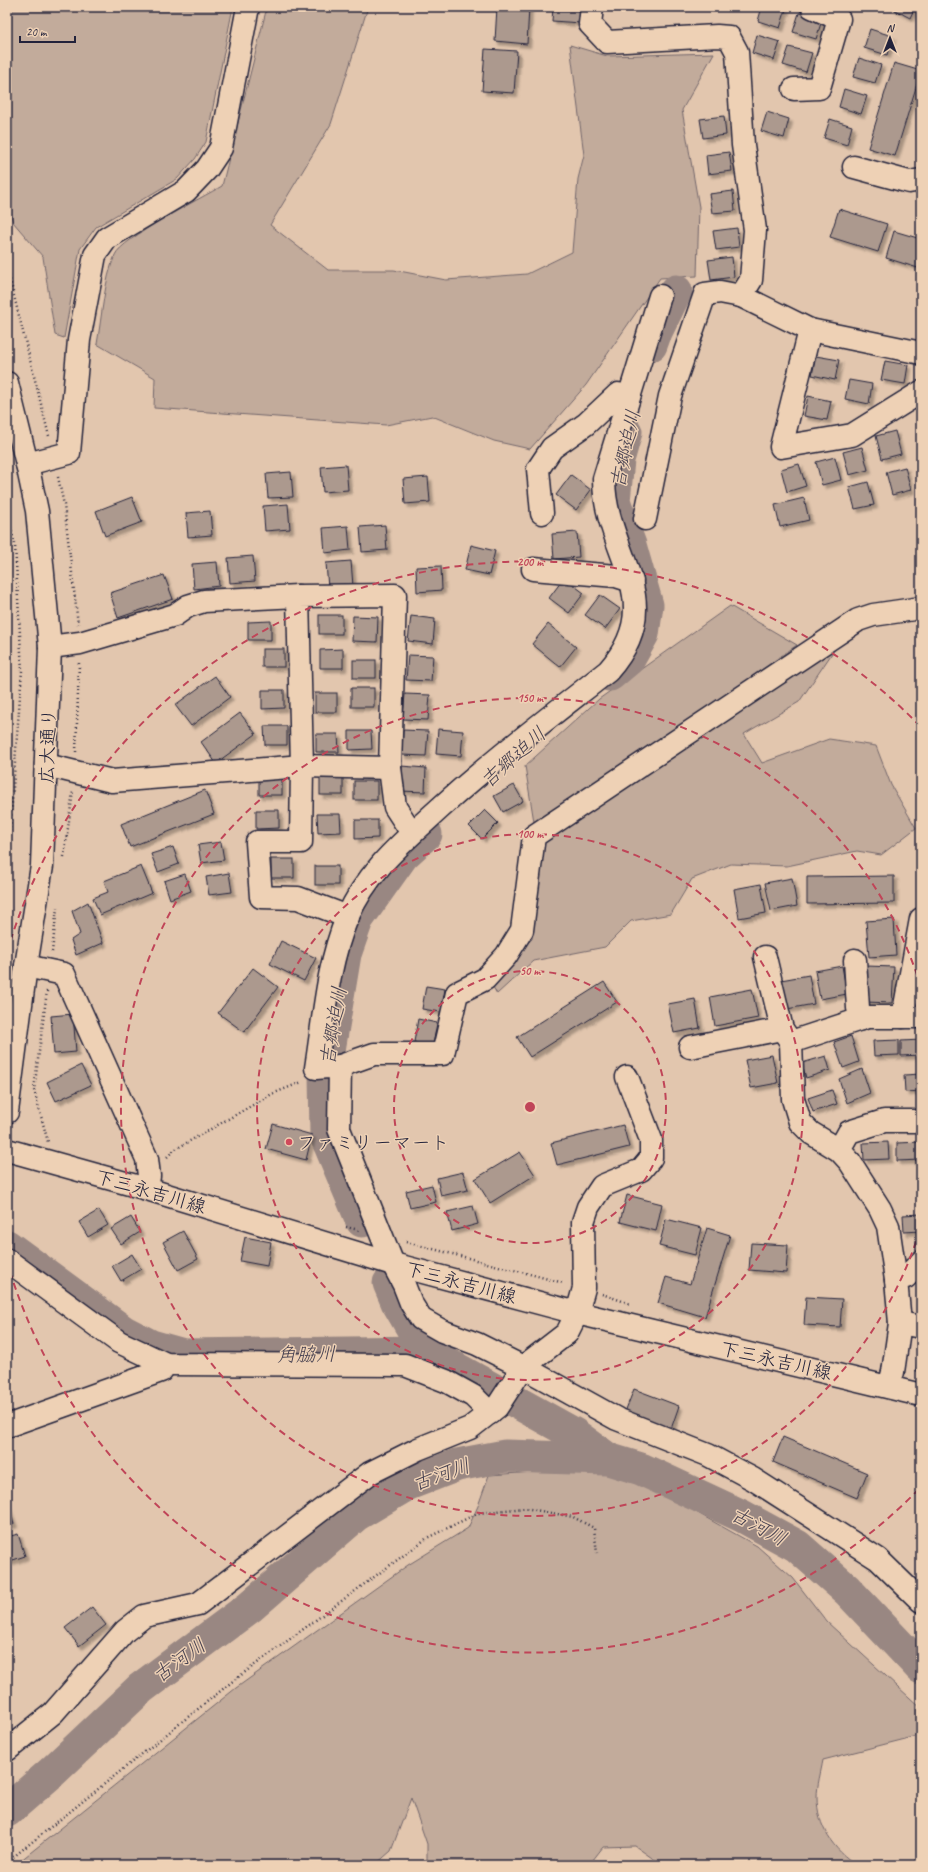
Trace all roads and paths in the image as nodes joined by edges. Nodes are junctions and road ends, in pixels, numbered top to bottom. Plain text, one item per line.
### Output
1 (248, 7) edge
2 (592, 7) edge
3 (812, 7) edge
4 (794, 89) dead end
5 (854, 167) dead end
6 (921, 180) edge
7 (7, 268) edge
8 (660, 296) dead end
9 (741, 296) junction
10 (810, 330) junction
11 (921, 353) edge
12 (7, 383) edge
13 (921, 392) edge
14 (629, 396) junction
15 (54, 457) junction
16 (27, 464) junction
17 (7, 512) edge
18 (542, 513) dead end
19 (645, 519) dead end
20 (533, 569) dead end
21 (632, 581) junction
22 (298, 596) junction
23 (921, 608) edge
24 (80, 643) junction
25 (50, 647) junction
26 (46, 765) junction
27 (302, 766) junction
28 (390, 768) junction
29 (75, 771) junction
30 (412, 833) junction
31 (63, 863) dead end
32 (7, 868) edge
33 (58, 902) dead end
34 (348, 917) junction
35 (921, 919) edge
36 (765, 957) dead end
37 (855, 960) dead end
38 (26, 966) junction
39 (49, 971) junction
40 (912, 1017) edge
41 (862, 1019) junction
42 (787, 1036) junction
43 (690, 1047) dead end
44 (329, 1067) junction
45 (626, 1077) dead end
46 (7, 1112) edge
47 (921, 1121) edge
48 (54, 1145) dead end
49 (7, 1150) edge
50 (839, 1150) junction
51 (148, 1182) junction
52 (345, 1227) dead end
53 (382, 1236) junction
54 (7, 1260) edge
55 (921, 1262) edge
56 (393, 1264) junction
57 (896, 1280) junction
58 (584, 1288) junction
59 (636, 1305) dead end
60 (577, 1313) junction
61 (911, 1325) edge
62 (166, 1364) junction
63 (521, 1370) junction
64 (889, 1388) junction
65 (921, 1395) edge
66 (493, 1410) junction
67 (7, 1426) edge
68 (597, 1553) dead end
69 (921, 1601) edge
70 (7, 1750) edge
71 (7, 1862) edge

1 - 15 street
2 - 9 street
3 - 4 street
5 - 6 street
7 - 15 path
8 - 14 street
9 - 10 street
9 - 19 street
10 - 11 street
10 - 13 street
12 - 16 street, 広大通り
14 - 18 street
14 - 21 street
15 - 16 street
15 - 24 path
16 - 25 street, 広大通り
17 - 32 path
20 - 21 street
21 - 30 street
22 - 24 street
22 - 27 street
22 - 28 street
23 - 44 street
24 - 25 street
24 - 29 path
25 - 26 street, 広大通り
26 - 29 street
26 - 38 street, 広大通り
27 - 28 street
27 - 29 street
27 - 34 street
28 - 30 street
29 - 31 path
30 - 34 street
33 - 39 path
34 - 44 street
35 - 40 street
36 - 42 street
37 - 41 street
38 - 39 street
38 - 46 street, 広大通り
39 - 48 path
39 - 51 street
40 - 41 street
41 - 42 street
42 - 43 street
42 - 50 street
44 - 51 path
44 - 53 street
45 - 58 street
47 - 50 street
49 - 51 street, 下三永吉川線
50 - 57 street
51 - 56 street, 下三永吉川線
52 - 53 path
53 - 56 street
53 - 58 path
54 - 62 street
55 - 57 street
56 - 60 street, 下三永吉川線
56 - 63 street
57 - 61 street
58 - 59 path
58 - 60 street
60 - 63 street
60 - 64 street, 下三永吉川線
61 - 64 street
62 - 66 street
62 - 67 street
63 - 66 street
63 - 69 street
64 - 65 street, 下三永吉川線
66 - 70 street
68 - 71 path

